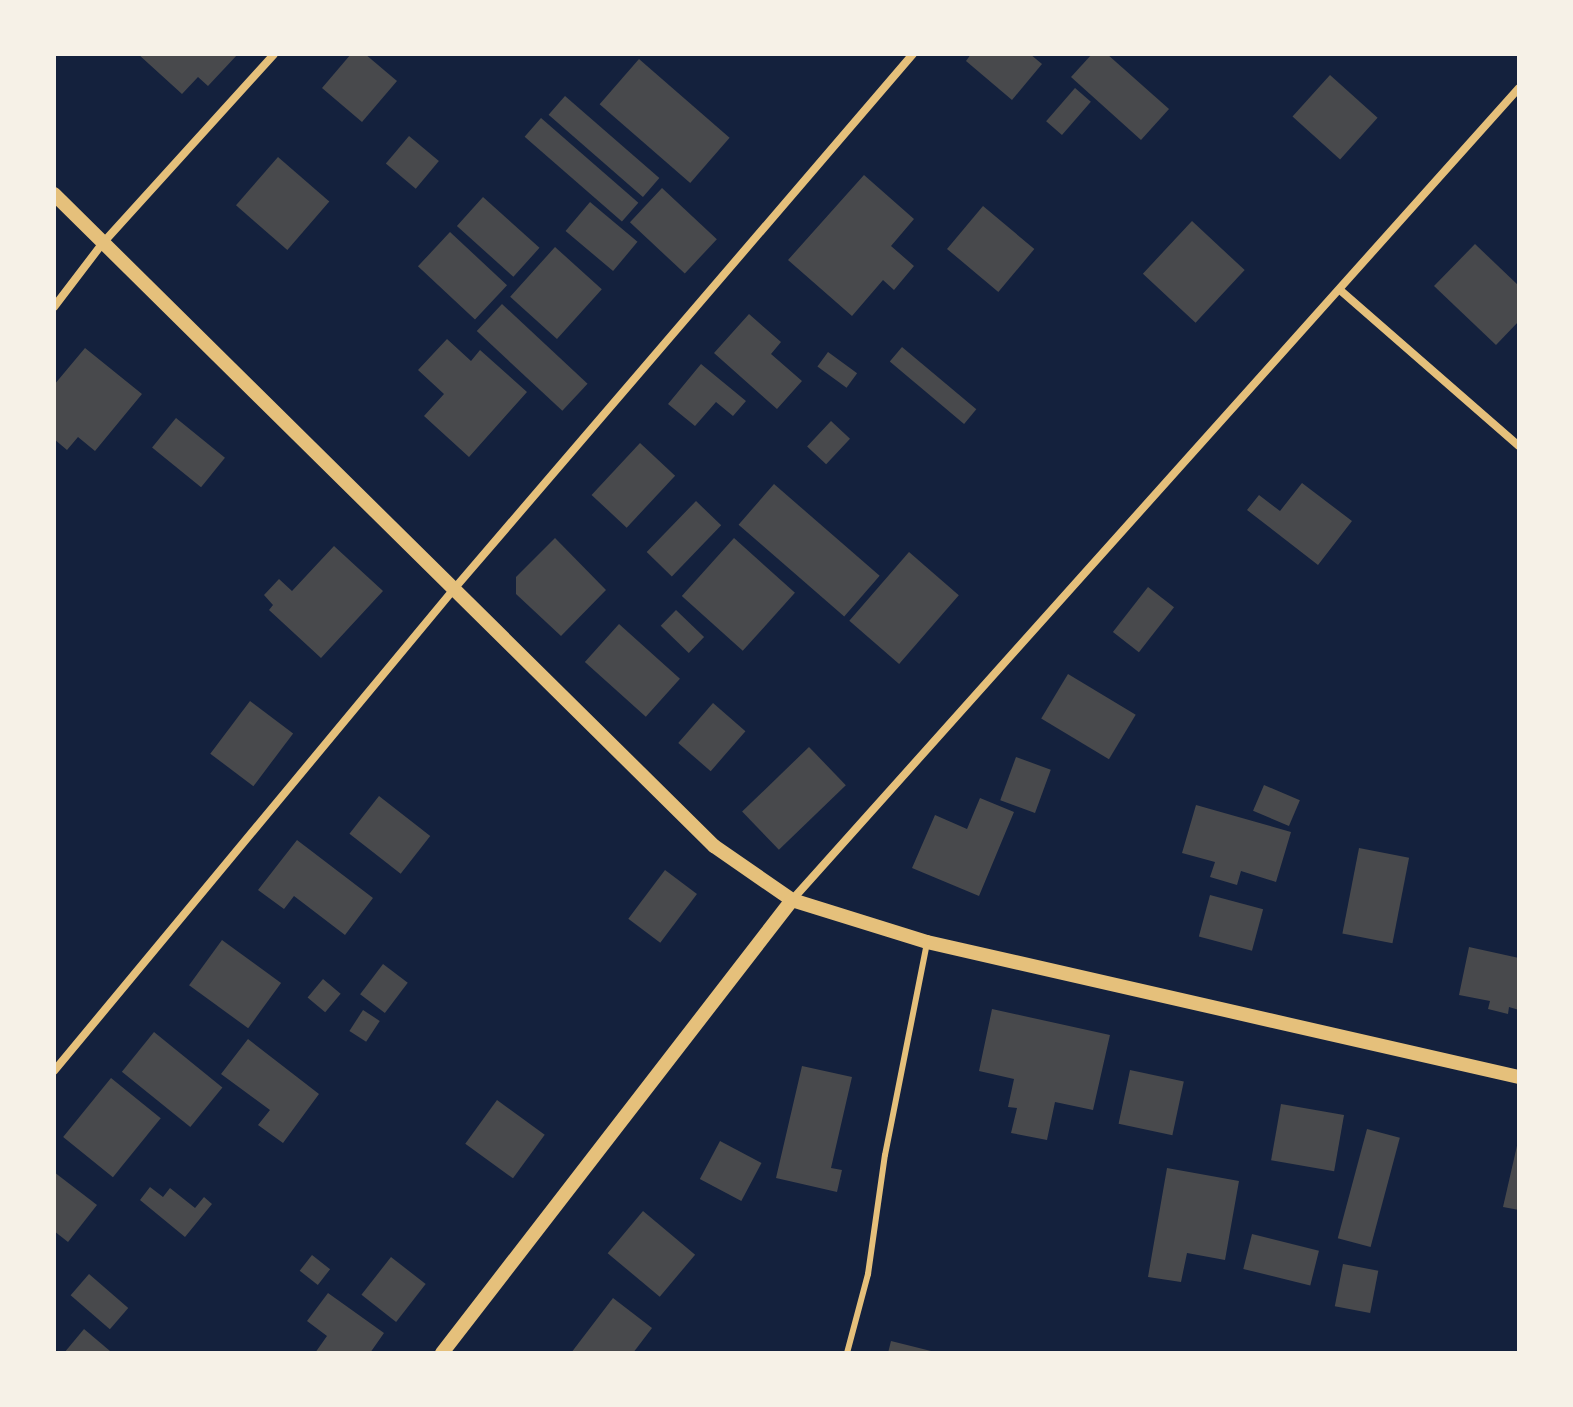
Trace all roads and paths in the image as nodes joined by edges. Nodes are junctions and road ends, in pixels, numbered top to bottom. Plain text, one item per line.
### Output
1 (274, 54) edge
2 (913, 54) edge
3 (1519, 88) edge
4 (54, 194) edge
5 (102, 244) junction
6 (1340, 290) junction
7 (54, 307) edge
8 (1519, 446) edge
9 (454, 589) junction
10 (792, 900) junction
11 (927, 942) junction
12 (54, 1071) edge
13 (1519, 1077) edge
14 (442, 1353) edge
15 (847, 1353) edge

1 - 5 street
2 - 9 street
3 - 6 street
4 - 5 street
5 - 7 street
5 - 9 street
6 - 8 street
6 - 10 street
9 - 10 street
9 - 12 street
10 - 11 street
10 - 14 street
11 - 13 street
11 - 15 lane

